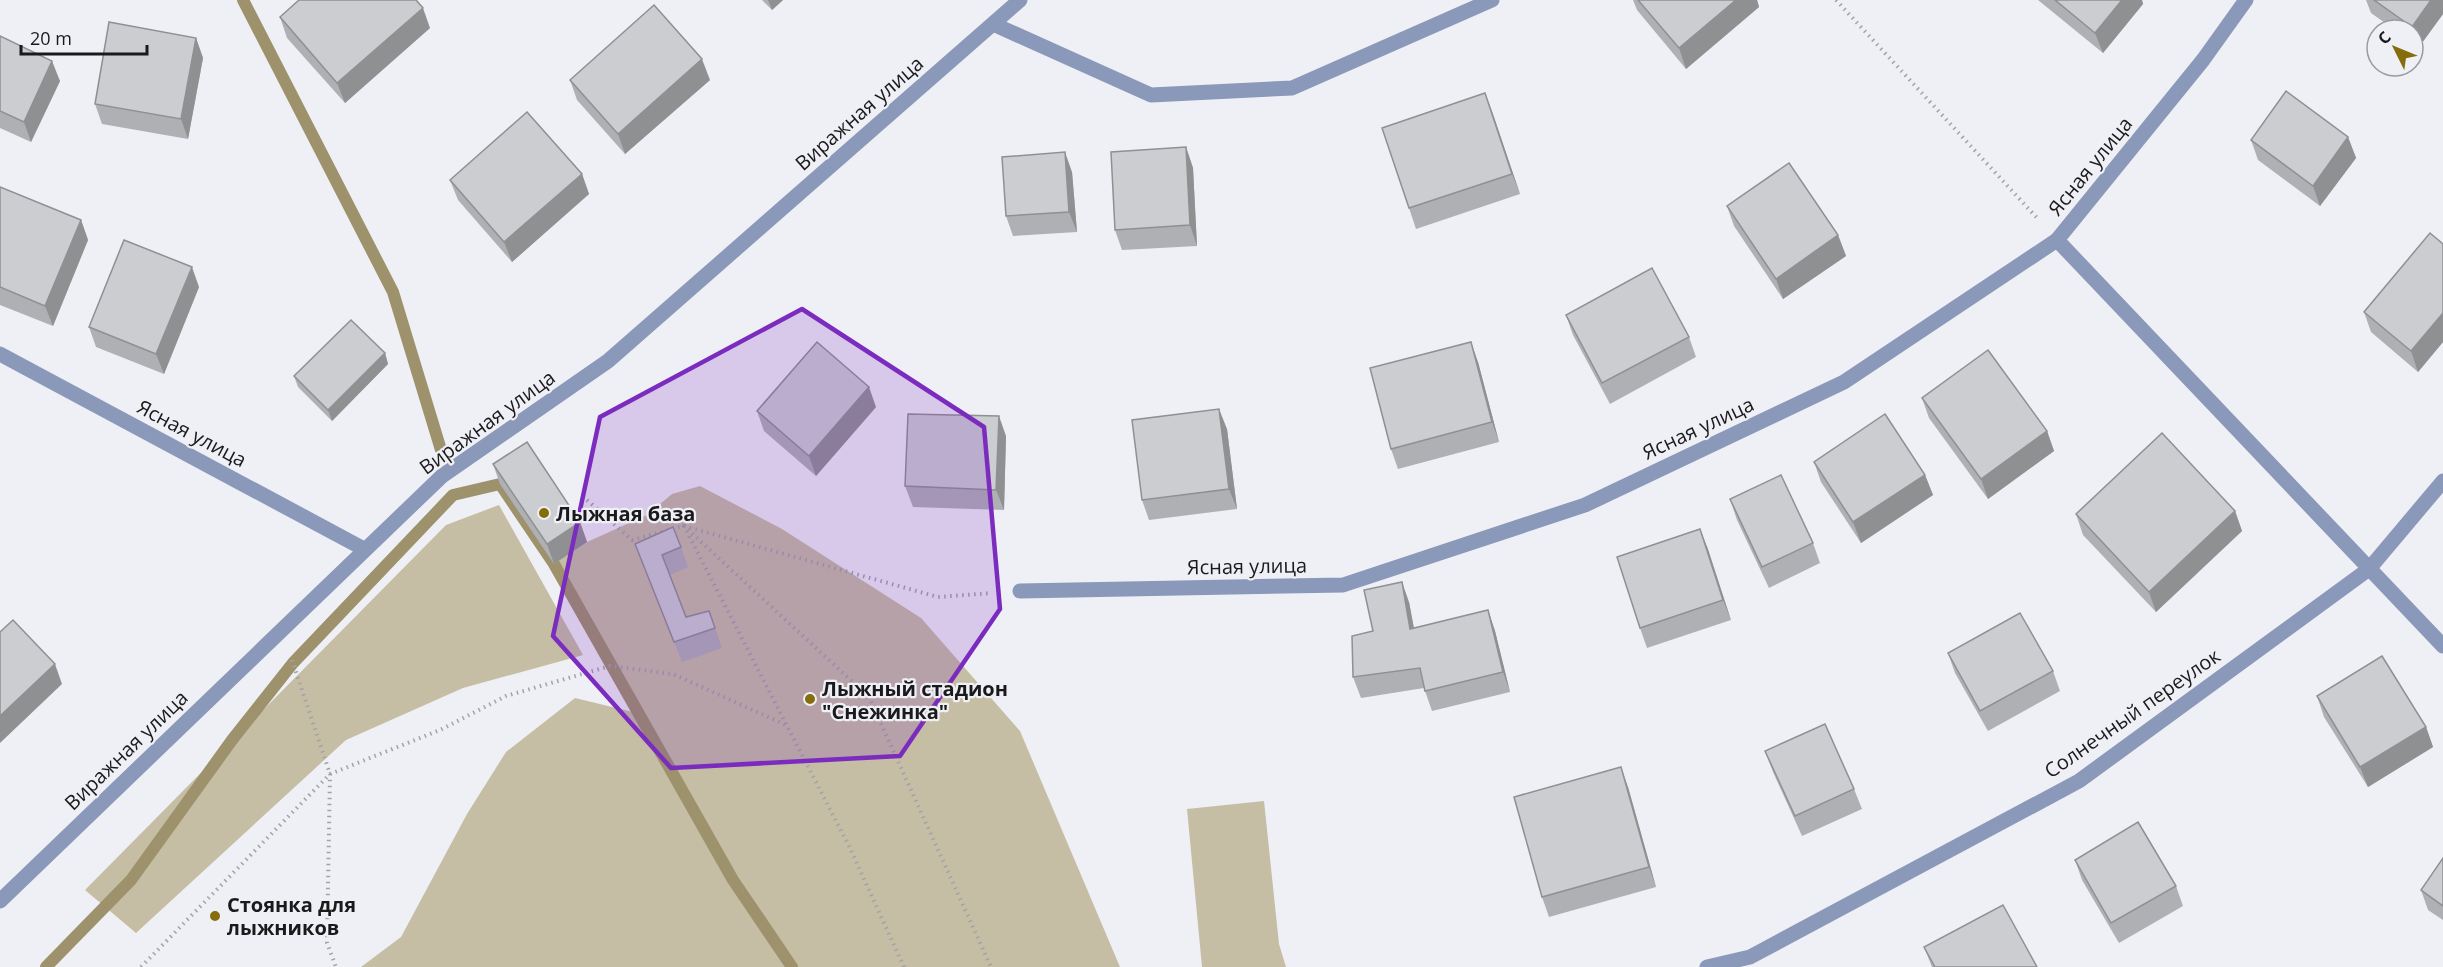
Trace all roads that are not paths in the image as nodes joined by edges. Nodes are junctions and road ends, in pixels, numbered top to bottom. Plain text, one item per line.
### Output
1 (1020, 0) edge
2 (1492, 0) edge
3 (2246, 0) edge
4 (993, 24) junction
5 (2057, 240) junction
6 (0, 354) edge
7 (2443, 481) edge
8 (364, 549) junction
9 (2369, 569) junction
10 (1020, 591) road end
11 (2443, 646) edge
12 (0, 901) edge
13 (1707, 967) edge

1 - 4 street, Виражная улица
2 - 4 street
3 - 5 street, Ясная улица
4 - 8 street, Виражная улица
5 - 9 street
5 - 10 street, Ясная улица
6 - 8 street, Ясная улица
7 - 9 street, Солнечный переулок
8 - 12 street, Виражная улица
9 - 11 street
9 - 13 street, Солнечный переулок

